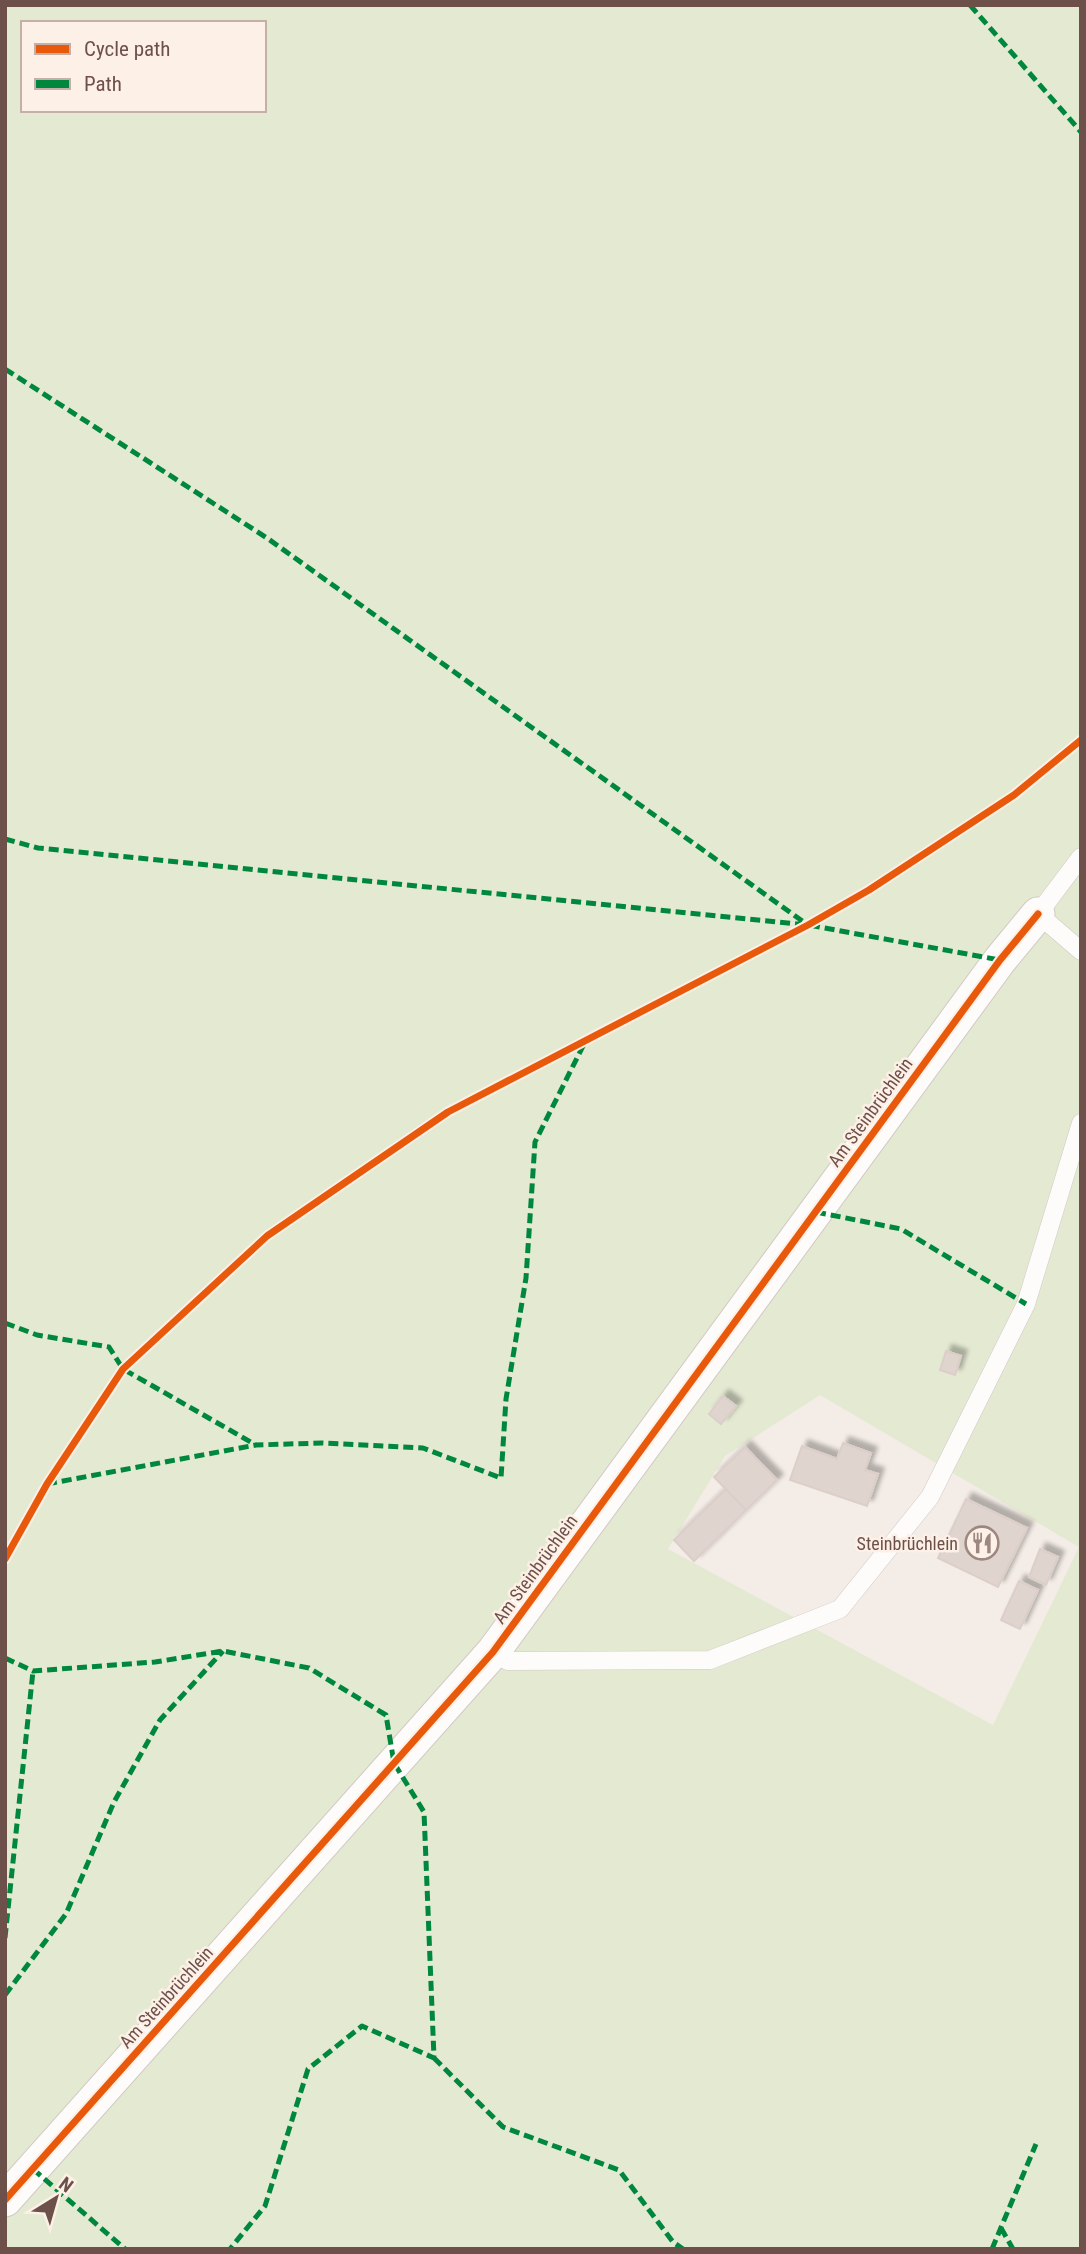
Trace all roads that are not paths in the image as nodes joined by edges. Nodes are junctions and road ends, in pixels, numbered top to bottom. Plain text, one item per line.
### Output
1 (1081, 857) edge
2 (1038, 914) junction
3 (1081, 951) edge
4 (1081, 1123) edge
5 (494, 1652) junction
6 (5, 2200) edge

1 - 2 lane, Am Steinbrüchlein
2 - 3 lane
2 - 5 street, Am Steinbrüchlein
4 - 5 lane
5 - 6 street, Am Steinbrüchlein

